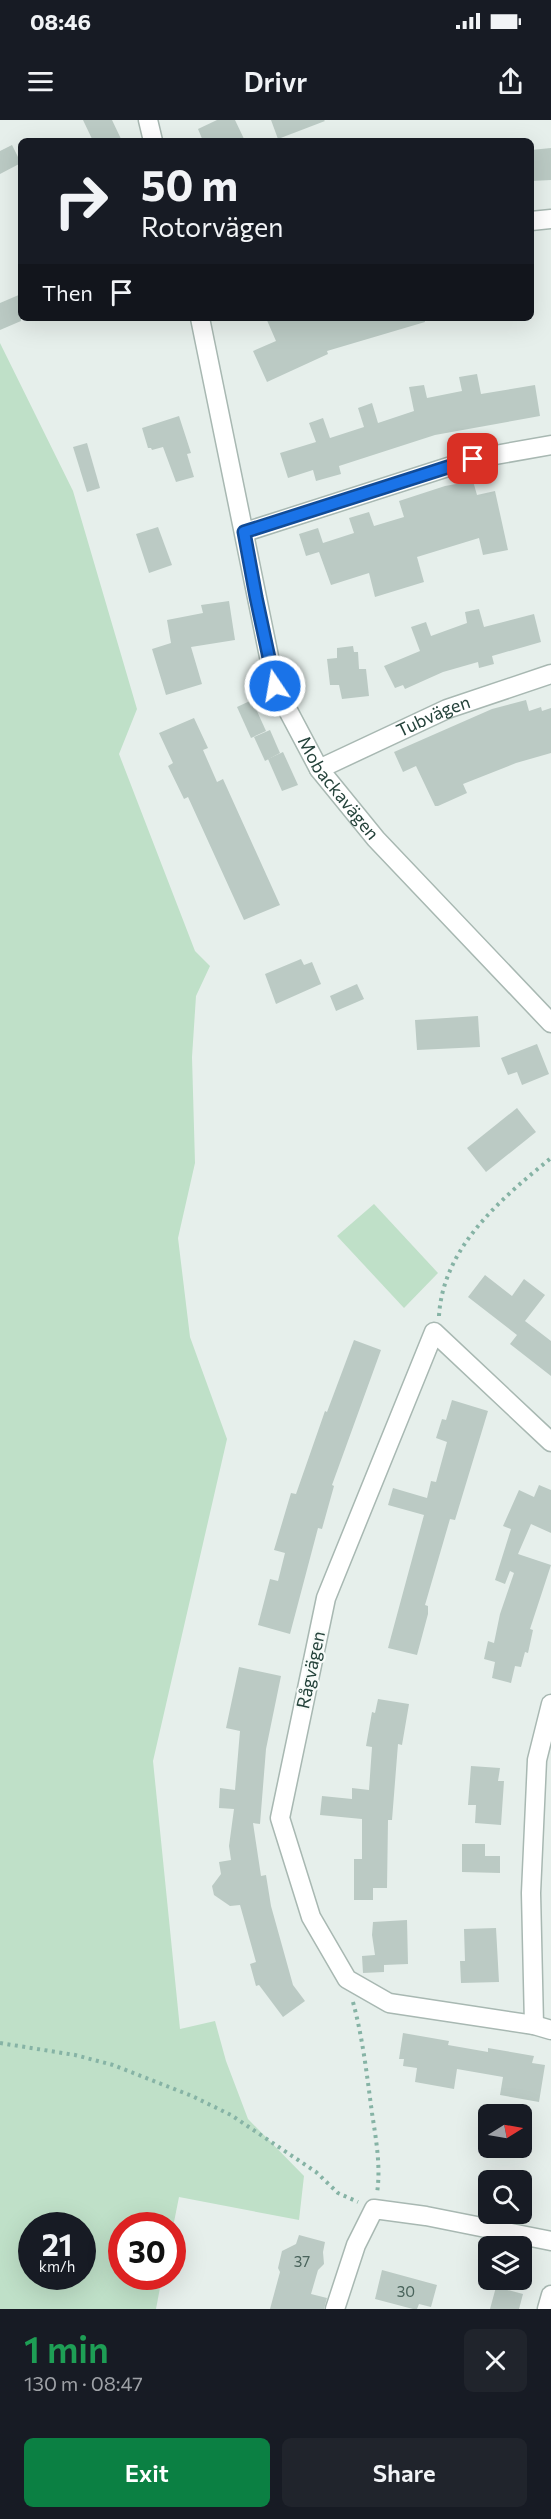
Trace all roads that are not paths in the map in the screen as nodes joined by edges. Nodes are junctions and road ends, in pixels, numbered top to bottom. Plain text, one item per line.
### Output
1 (148, 120) edge
2 (152, 138) edge
3 (551, 219) edge
4 (534, 221) edge
5 (204, 321) edge
6 (551, 445) edge
7 (244, 532) junction
8 (551, 674) edge
9 (319, 769) junction
10 (551, 1023) edge
11 (551, 1442) edge
12 (551, 1704) edge
13 (542, 2028) edge
14 (551, 2241) edge
15 (551, 2295) edge
16 (335, 2309) edge
17 (547, 2309) edge

1 - 2 street
3 - 4 street
5 - 7 street, Mobackavägen
6 - 7 street
7 - 9 street, Mobackavägen
8 - 9 street, Tubvägen
9 - 10 street, Mobackavägen
11 - 13 street, Rågvägen
12 - 13 street
14 - 16 street
15 - 17 street

